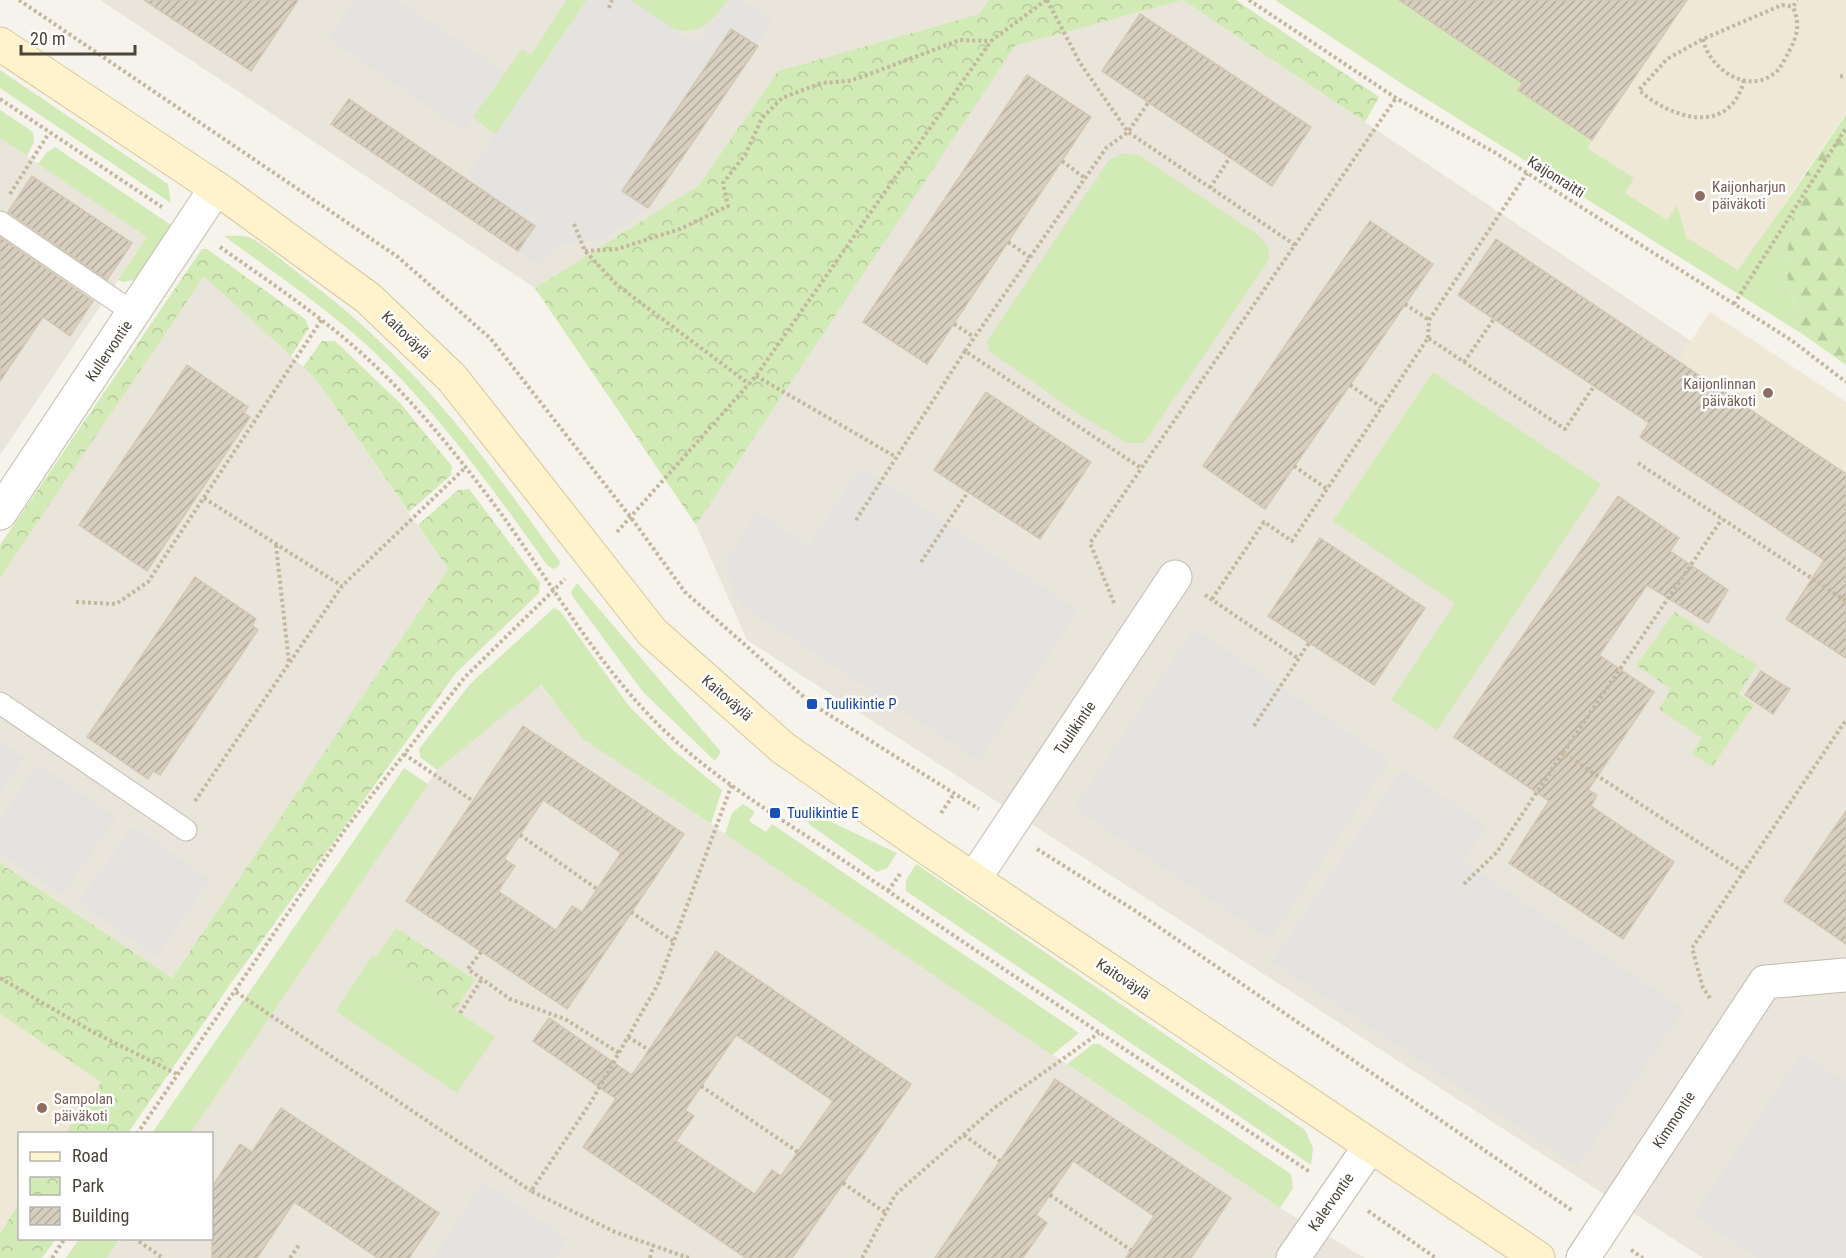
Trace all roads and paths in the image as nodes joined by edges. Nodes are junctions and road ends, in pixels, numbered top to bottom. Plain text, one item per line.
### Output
1 (612, 0) edge
2 (1046, 0) edge
3 (1249, 0) edge
4 (1797, 0) edge
5 (1793, 7) junction
6 (609, 8) dead end
7 (1703, 39) junction
8 (991, 41) junction
9 (0, 44) edge
10 (1840, 76) dead end
11 (1846, 77) edge
12 (1744, 80) junction
13 (1396, 98) junction
14 (1148, 103) dead end
15 (1846, 128) edge
16 (1128, 132) junction
17 (50, 133) dead end
18 (1230, 157) dead end
19 (1062, 161) dead end
20 (1527, 173) junction
21 (1086, 178) junction
22 (216, 188) junction
23 (1210, 188) junction
24 (6, 200) dead end
25 (0, 222) edge
26 (574, 225) dead end
27 (1008, 242) dead end
28 (1295, 245) junction
29 (585, 251) junction
30 (1031, 258) junction
31 (1405, 304) dead end
32 (1734, 304) junction
33 (134, 314) junction
34 (322, 319) dead end
35 (1494, 319) dead end
36 (1429, 320) junction
37 (954, 324) dead end
38 (974, 338) junction
39 (1428, 338) junction
40 (965, 351) junction
41 (1464, 362) junction
42 (756, 376) junction
43 (1846, 382) edge
44 (749, 384) junction
45 (1350, 385) dead end
46 (1594, 386) dead end
47 (1381, 407) junction
48 (896, 457) junction
49 (1638, 463) dead end
50 (1294, 466) dead end
51 (465, 468) dead end
52 (1141, 468) junction
53 (1327, 489) junction
54 (968, 492) dead end
55 (204, 498) junction
56 (0, 513) edge
57 (632, 519) junction
58 (1722, 519) junction
59 (856, 520) dead end
60 (276, 544) junction
61 (591, 556) junction
62 (921, 562) dead end
63 (1188, 584) joint
64 (342, 586) junction
65 (1212, 600) junction
66 (1846, 601) edge
67 (76, 602) dead end
68 (1119, 613) dead end
69 (1309, 644) dead end
70 (1299, 659) junction
71 (289, 664) junction
72 (0, 703) edge
73 (1846, 720) edge
74 (1254, 726) dead end
75 (1563, 753) junction
76 (404, 754) junction
77 (732, 784) dead end
78 (472, 801) dead end
79 (182, 827) joint
80 (1007, 829) junction
81 (520, 835) dead end
82 (1743, 872) junction
83 (974, 879) junction
84 (1464, 884) dead end
85 (597, 889) dead end
86 (631, 912) dead end
87 (673, 941) junction
88 (481, 952) dead end
89 (1846, 975) edge
90 (0, 978) edge
91 (482, 979) junction
92 (237, 992) junction
93 (1713, 1002) dead end
94 (460, 1013) dead end
95 (1100, 1033) dead end
96 (628, 1037) junction
97 (649, 1050) dead end
98 (619, 1053) junction
99 (177, 1074) junction
100 (701, 1086) dead end
101 (138, 1132) edge
102 (964, 1134) junction
103 (1370, 1146) junction
104 (798, 1152) dead end
105 (1000, 1161) dead end
106 (843, 1184) dead end
107 (531, 1191) junction
108 (1339, 1192) junction
109 (1050, 1195) dead end
110 (886, 1213) junction
111 (1601, 1230) junction
112 (64, 1240) edge
113 (136, 1240) edge
114 (299, 1245) dead end
115 (653, 1245) junction
116 (1131, 1250) dead end
117 (52, 1258) edge
118 (163, 1258) edge
119 (290, 1258) edge
120 (650, 1258) edge
121 (689, 1258) edge
122 (862, 1258) edge
123 (1293, 1258) edge
124 (1436, 1258) edge
125 (1538, 1258) edge
126 (1582, 1258) edge
127 (1643, 1258) edge

1 - 6 path
2 - 8 path
2 - 16 path
3 - 13 path, Kaijonraitti
4 - 5 path
5 - 7 path
5 - 12 path
7 - 12 path
7 - 12 path
8 - 29 path
8 - 42 path
9 - 22 street, Kaitoväylä
10 - 11 path
13 - 20 path, Kaijonraitti
13 - 28 path
14 - 16 path
15 - 32 path
16 - 21 path
16 - 23 path
17 - 24 path
18 - 23 path
19 - 21 path
20 - 32 path, Kaijonraitti
20 - 36 path
21 - 30 path
22 - 33 street, Kullervontie
22 - 61 street, Kaitoväylä
23 - 28 path
25 - 33 lane
26 - 29 path
27 - 30 path
28 - 52 path
29 - 44 path
30 - 38 path
31 - 36 path
32 - 43 path, Kaijonraitti
33 - 56 street, Kullervontie
34 - 55 path
35 - 41 path
36 - 39 path
37 - 38 path
38 - 40 path
39 - 41 path
39 - 47 path
40 - 48 path
40 - 52 path
41 - 46 path
42 - 44 path
42 - 48 path
44 - 57 path
45 - 47 path
47 - 53 path
48 - 59 path
49 - 58 path
50 - 53 path
51 - 64 path
52 - 68 path
53 - 65 path
54 - 62 path
55 - 60 path
55 - 67 path
57 - 61 path
57 - 80 path
58 - 66 path
58 - 75 path
60 - 64 path
60 - 71 path
61 - 76 path
61 - 83 street, Kaitoväylä
63 - 65 path
63 - 80 street, Tuulikintie
64 - 71 path
65 - 70 path
69 - 70 path
70 - 74 path
71 - 79 path
72 - 79 lane
73 - 82 path
75 - 82 path
75 - 84 path
76 - 78 path
76 - 92 path
77 - 87 path
80 - 83 street, Tuulikintie
80 - 111 path
81 - 85 path
82 - 93 path
83 - 103 street, Kaitoväylä
86 - 87 path
87 - 96 path
88 - 91 path
89 - 111 street, Kimmontie
90 - 99 path
91 - 94 path
91 - 98 path
92 - 99 path
92 - 107 path
95 - 102 path
96 - 97 path
96 - 98 path
98 - 107 path
99 - 101 path
100 - 104 path
102 - 105 path
102 - 110 path
103 - 108 street, Kalervontie
103 - 125 street, Kaitoväylä
106 - 110 path
107 - 115 path
108 - 123 street, Kalervontie
108 - 124 path
109 - 116 path
110 - 122 path
111 - 126 street, Kimmontie
111 - 127 path
112 - 117 path
113 - 118 path
114 - 119 path
115 - 120 path
115 - 121 path

